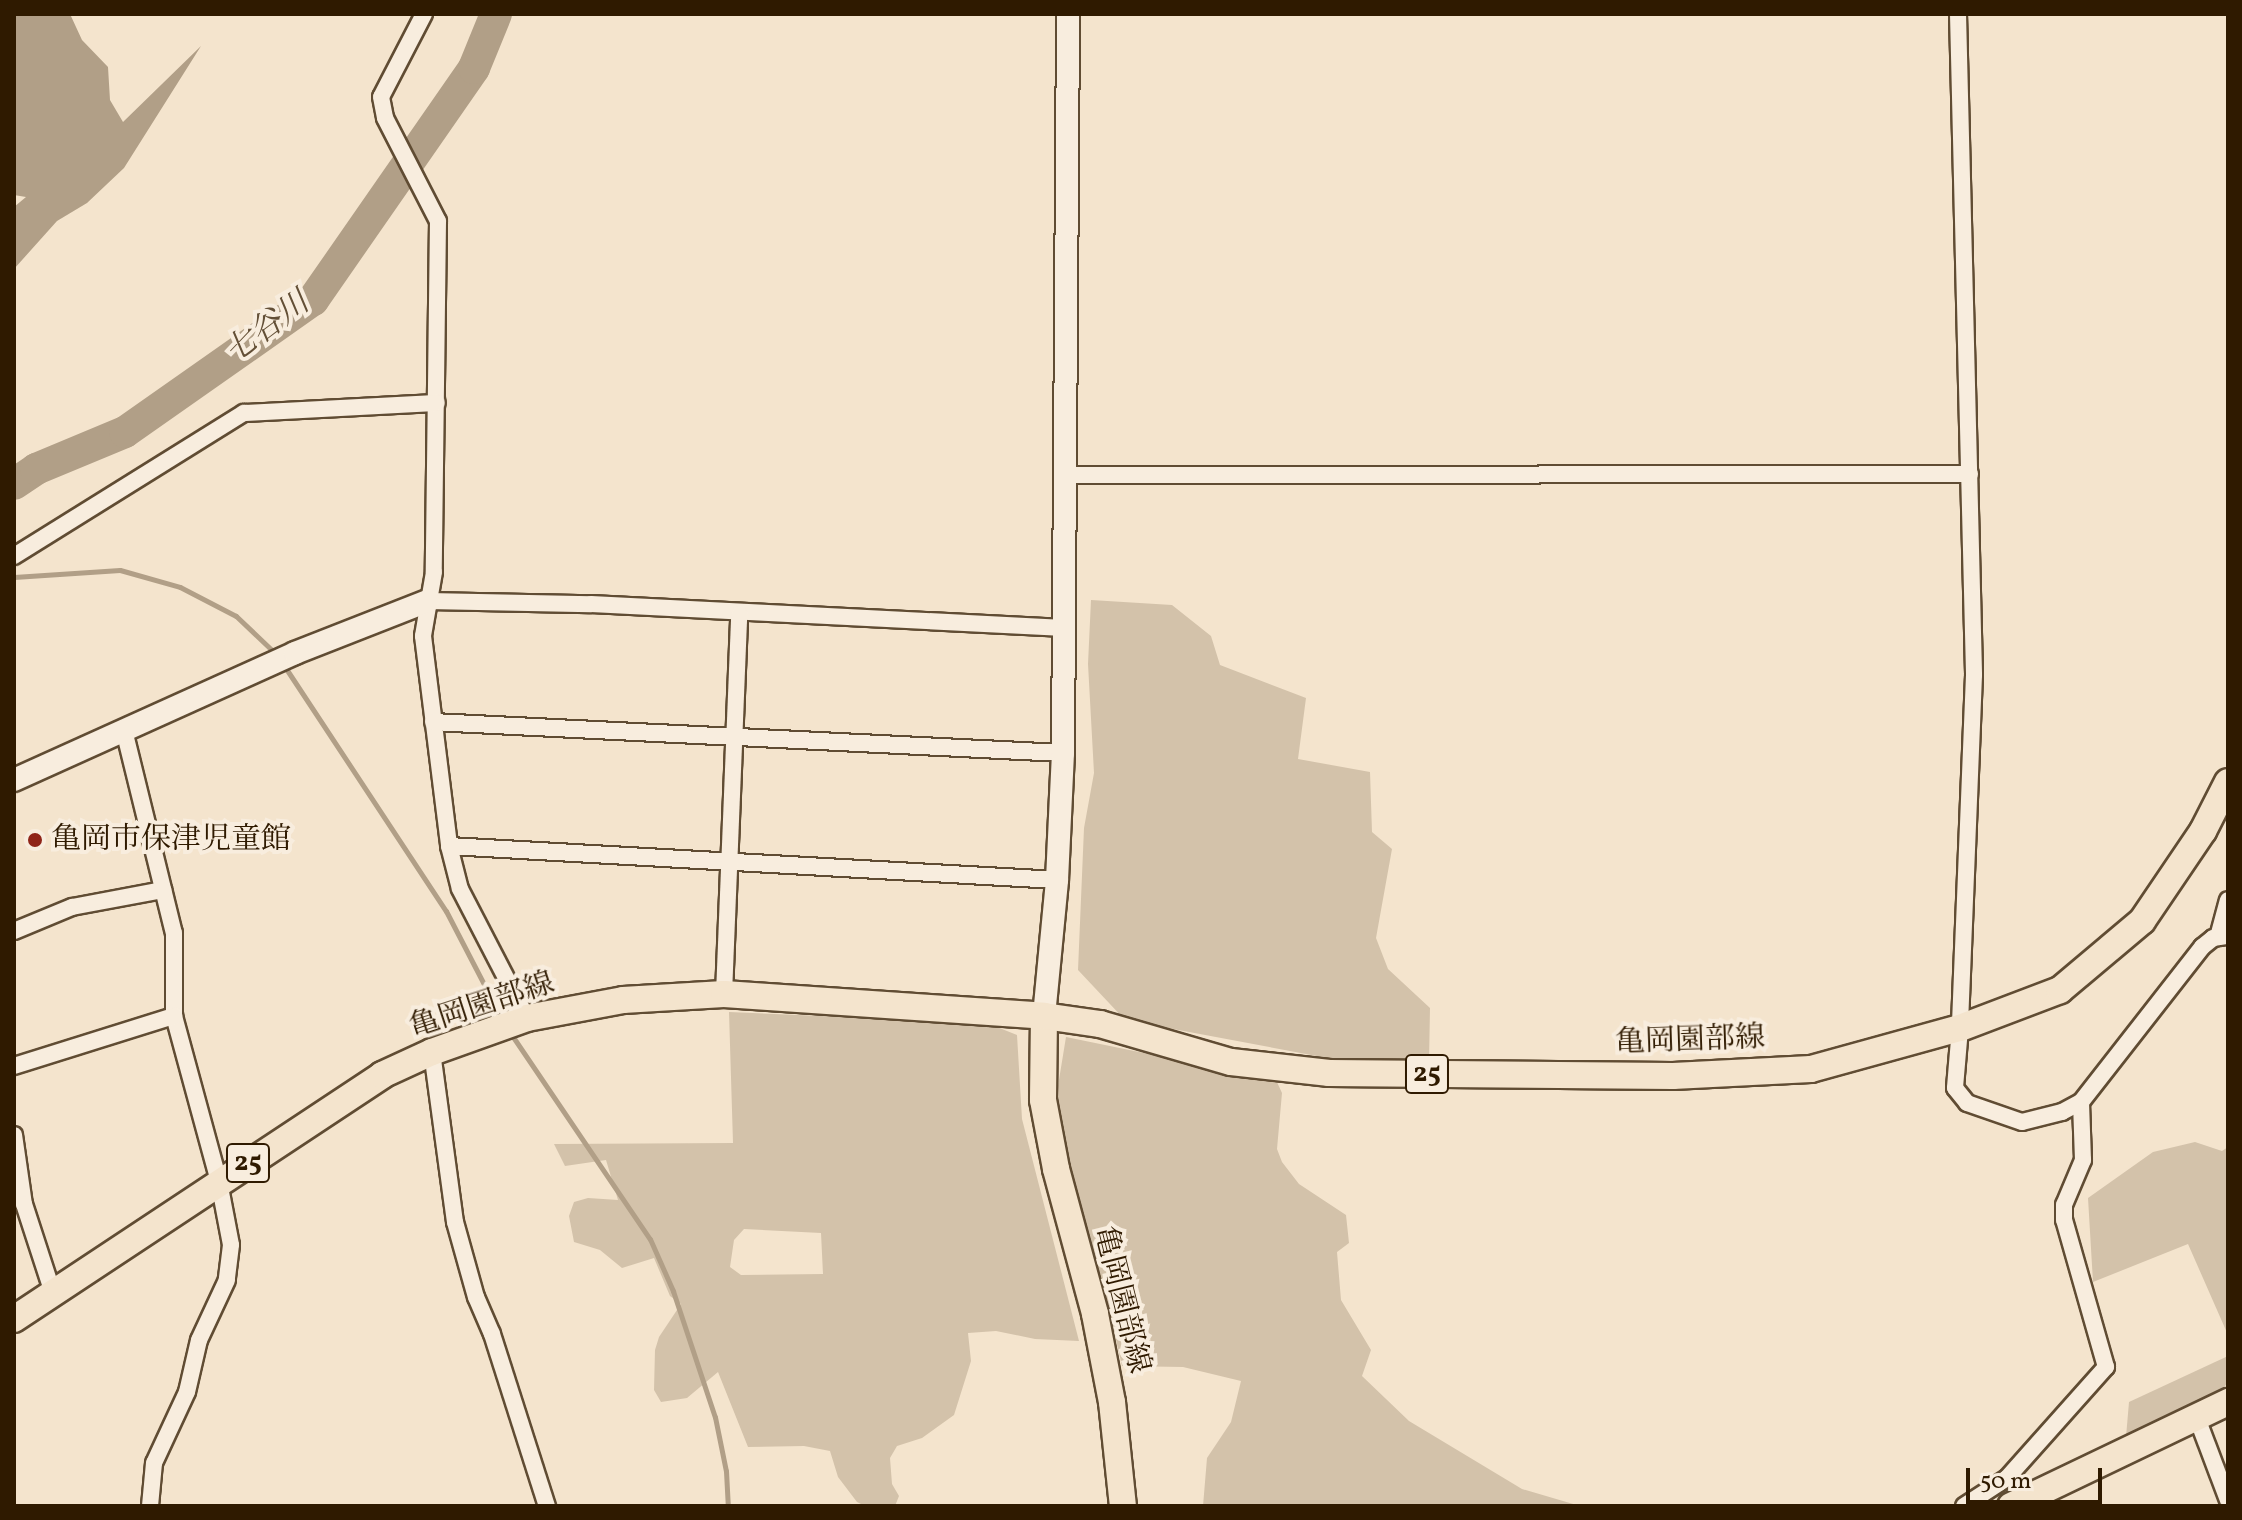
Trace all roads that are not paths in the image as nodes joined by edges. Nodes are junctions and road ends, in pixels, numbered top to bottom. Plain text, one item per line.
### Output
1 (424, 14) edge
2 (1068, 14) edge
3 (1958, 14) edge
4 (437, 403) junction
5 (1970, 474) junction
6 (1066, 475) junction
7 (14, 556) edge
8 (428, 601) junction
9 (739, 614) junction
10 (1064, 628) junction
11 (433, 722) junction
12 (124, 730) junction
13 (736, 738) junction
14 (1063, 753) junction
15 (14, 780) edge
16 (2228, 782) edge
17 (449, 846) junction
18 (729, 863) junction
19 (1057, 880) junction
20 (163, 890) junction
21 (2228, 900) edge
22 (14, 931) edge
23 (2223, 937) edge
24 (724, 994) junction
25 (174, 1016) junction
26 (1044, 1016) junction
27 (523, 1020) junction
28 (1960, 1028) junction
29 (432, 1052) junction
30 (14, 1066) edge
31 (2081, 1102) junction
32 (14, 1135) edge
33 (219, 1182) junction
34 (19, 1205) edge
35 (53, 1293) junction
36 (14, 1319) edge
37 (2228, 1402) edge
38 (2197, 1418) junction
39 (2228, 1500) edge
40 (150, 1506) edge
41 (547, 1506) edge
42 (1123, 1506) edge
43 (1964, 1506) edge
44 (2011, 1506) edge

1 - 4 street
2 - 6 street
3 - 5 street
4 - 7 street
4 - 8 street
5 - 6 street
5 - 28 street
6 - 10 street
8 - 9 street
8 - 11 street
8 - 12 street
9 - 10 street
9 - 13 street
10 - 14 street
11 - 13 street
11 - 17 street
12 - 15 street
12 - 20 street
13 - 14 street
13 - 18 street
14 - 19 street
16 - 28 main road, 亀岡園部線 / 25
17 - 18 street
17 - 27 street
18 - 19 street
18 - 24 street
19 - 26 street
20 - 22 street
20 - 25 street
21 - 23 street
23 - 31 street
24 - 26 main road, 亀岡園部線 / 25
24 - 27 main road, 亀岡園部線 / 25
25 - 30 street
25 - 33 street
26 - 28 main road, 亀岡園部線 / 25
26 - 42 main road, 亀岡園部線
27 - 29 main road, 亀岡園部線 / 25
28 - 31 street
29 - 33 main road, 亀岡園部線 / 25
29 - 41 street
31 - 43 street
32 - 34 street
33 - 35 main road, 亀岡園部線 / 25
33 - 40 street
34 - 35 street
35 - 36 main road, 亀岡園部線 / 25
37 - 38 main road
38 - 39 street
38 - 44 main road

